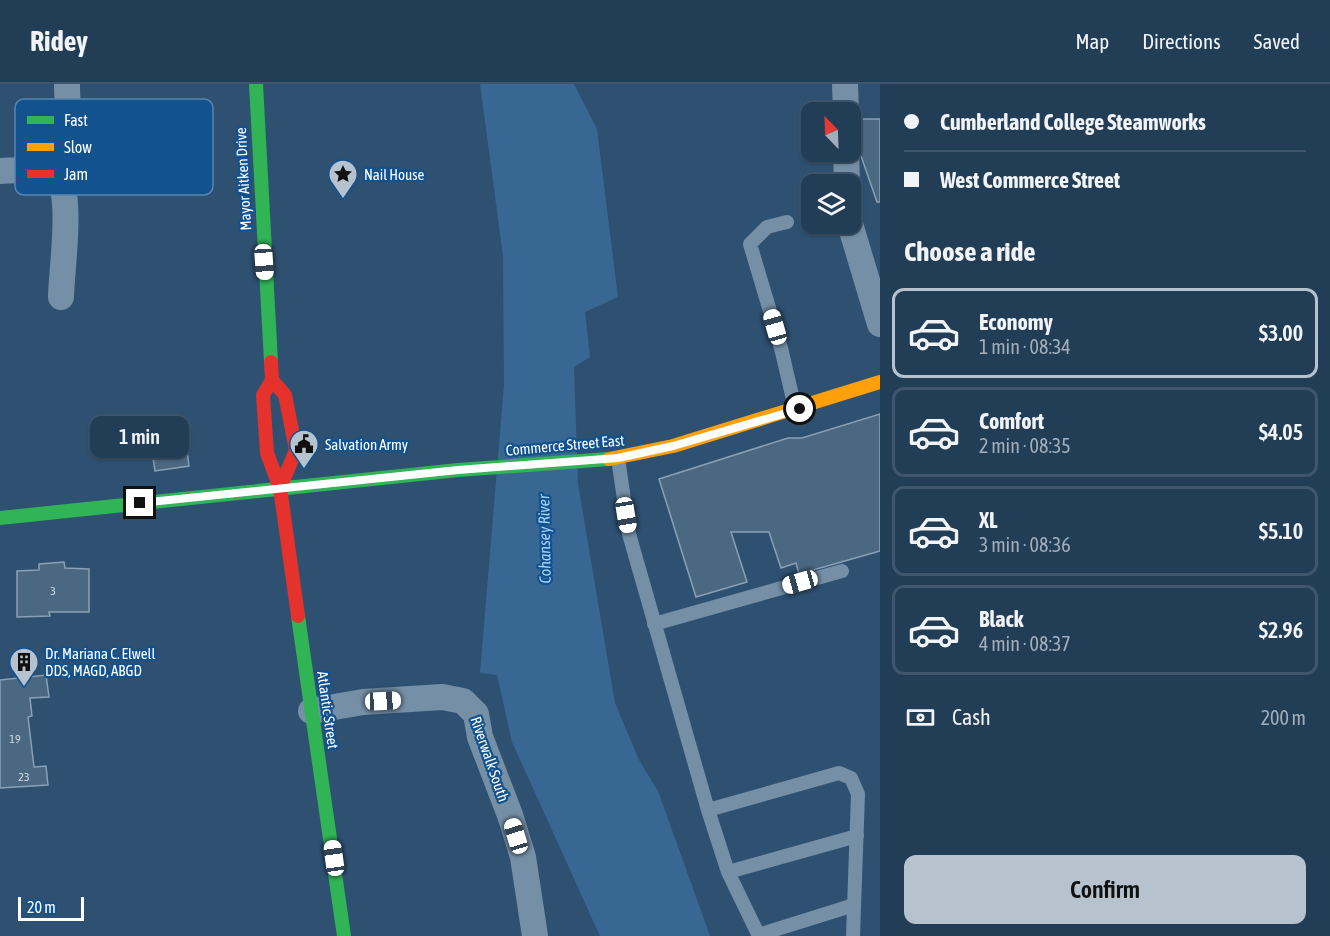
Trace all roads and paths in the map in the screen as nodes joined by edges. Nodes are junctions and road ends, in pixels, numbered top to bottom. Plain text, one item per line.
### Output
1 (67, 84) edge
2 (256, 84) edge
3 (845, 84) edge
4 (66, 99) edge
5 (846, 102) edge
6 (15, 170) edge
7 (0, 171) edge
8 (63, 195) edge
9 (787, 222) dead end
10 (853, 234) edge
11 (61, 297) dead end
12 (880, 324) edge
13 (272, 380) junction
14 (880, 382) edge
15 (796, 411) junction
16 (618, 458) junction
17 (280, 488) junction
18 (0, 518) edge
19 (842, 571) dead end
20 (654, 624) junction
21 (311, 711) junction
22 (708, 810) junction
23 (857, 836) junction
24 (728, 872) junction
25 (854, 905) junction
26 (758, 935) edge
27 (344, 936) edge
28 (535, 936) edge
29 (853, 936) edge

1 - 4 street
2 - 13 street, Mayor Aitken Drive
3 - 5 street
6 - 7 street
8 - 11 street
9 - 15 lane
10 - 12 street
13 - 17 street, Mayor Aitken Drive
13 - 17 street, Mayor Aitken Drive
14 - 15 street, Commerce Street East
15 - 16 street, Commerce Street East
16 - 17 street, Commerce Street East
16 - 20 lane
17 - 18 street, Commerce Street East
17 - 21 street, Atlantic Street
19 - 20 lane
20 - 22 lane
21 - 27 street, Atlantic Street
21 - 28 street, Riverwalk South
22 - 23 lane
22 - 24 lane
23 - 24 lane
23 - 25 lane
24 - 26 lane
25 - 26 lane
25 - 29 lane

